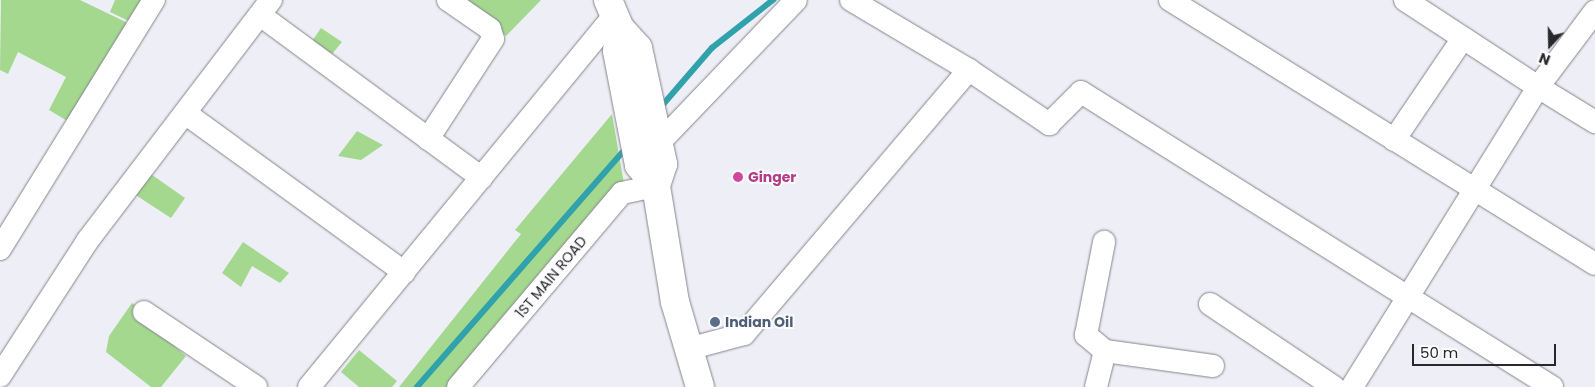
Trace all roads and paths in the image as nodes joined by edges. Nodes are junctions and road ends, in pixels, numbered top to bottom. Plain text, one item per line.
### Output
1 (154, 0) edge
2 (448, 0) edge
3 (796, 0) edge
4 (851, 0) edge
5 (1170, 0) edge
6 (1405, 0) edge
7 (265, 8) edge
8 (1595, 11) edge
9 (614, 14) edge
10 (1463, 38) junction
11 (969, 70) junction
12 (1538, 87) junction
13 (185, 113) junction
14 (1595, 122) edge
15 (428, 138) junction
16 (1394, 140) junction
17 (658, 144) junction
18 (482, 178) junction
19 (656, 186) junction
20 (1473, 190) junction
21 (1104, 242) dead end
22 (0, 250) edge
23 (1595, 264) edge
24 (404, 272) junction
25 (1408, 296) junction
26 (1210, 304) dead end
27 (144, 312) dead end
28 (688, 349) junction
29 (1105, 351) junction
30 (1213, 366) dead end
31 (0, 376) edge
32 (0, 381) edge
33 (10, 387) edge
34 (256, 387) edge
35 (309, 387) edge
36 (458, 387) edge
37 (700, 387) edge
38 (1096, 387) edge
39 (1334, 387) edge
40 (1352, 387) edge
41 (1552, 387) edge

1 - 22 street
2 - 15 street
3 - 17 street
4 - 11 street
5 - 16 street
6 - 10 street
7 - 13 street
7 - 15 street
8 - 12 street
9 - 17 street
9 - 18 street
9 - 19 street
10 - 12 street
10 - 16 street
11 - 25 street
11 - 28 street
12 - 14 street
12 - 20 street
13 - 24 street
13 - 31 street
15 - 18 street
16 - 20 street
17 - 19 street
18 - 24 street
19 - 28 street
19 - 36 street, 1ST MAIN ROAD
20 - 23 street
20 - 25 street
21 - 29 street
24 - 35 street
25 - 40 street
25 - 41 street
26 - 39 street
27 - 34 street
28 - 37 street
29 - 30 street
29 - 38 street
32 - 33 street

